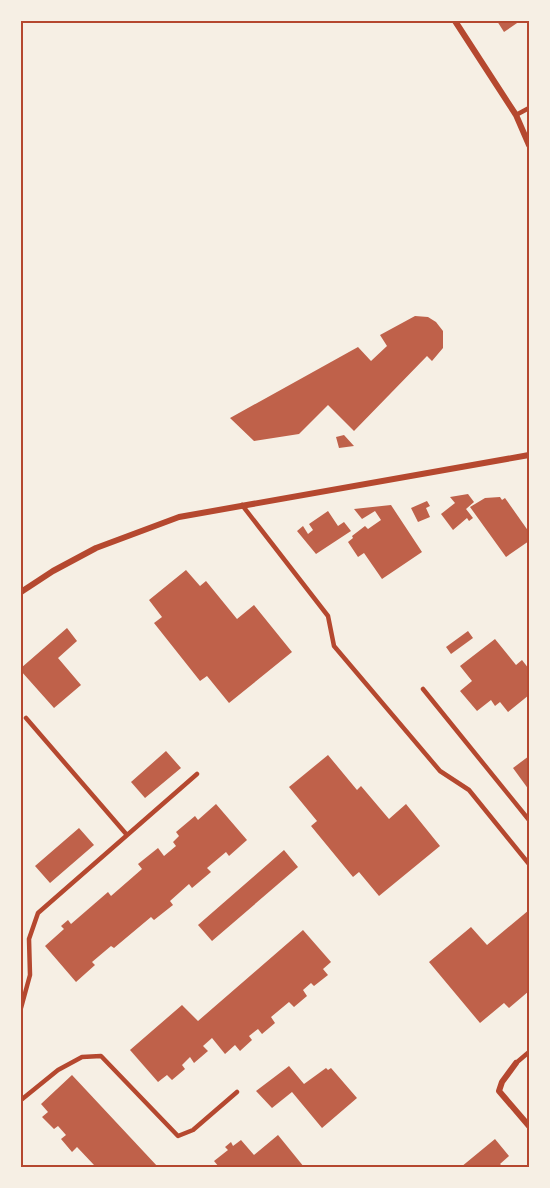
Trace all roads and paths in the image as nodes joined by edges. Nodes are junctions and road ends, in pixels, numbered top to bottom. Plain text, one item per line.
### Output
1 (455, 21) edge
2 (529, 108) edge
3 (516, 115) junction
4 (529, 145) edge
5 (529, 455) edge
6 (242, 504) junction
7 (21, 592) edge
8 (423, 689) dead end
9 (26, 718) dead end
10 (197, 774) dead end
11 (529, 820) edge
12 (127, 835) junction
13 (529, 864) edge
14 (21, 1008) edge
15 (529, 1053) edge
16 (516, 1064) joint
17 (237, 1092) dead end
18 (21, 1100) edge
19 (529, 1126) edge

1 - 3 street
2 - 3 lane
3 - 4 street
5 - 6 street
6 - 7 street
6 - 13 lane
8 - 11 lane
9 - 12 lane
10 - 12 lane
12 - 14 lane
15 - 16 lane
16 - 19 street
17 - 18 lane

